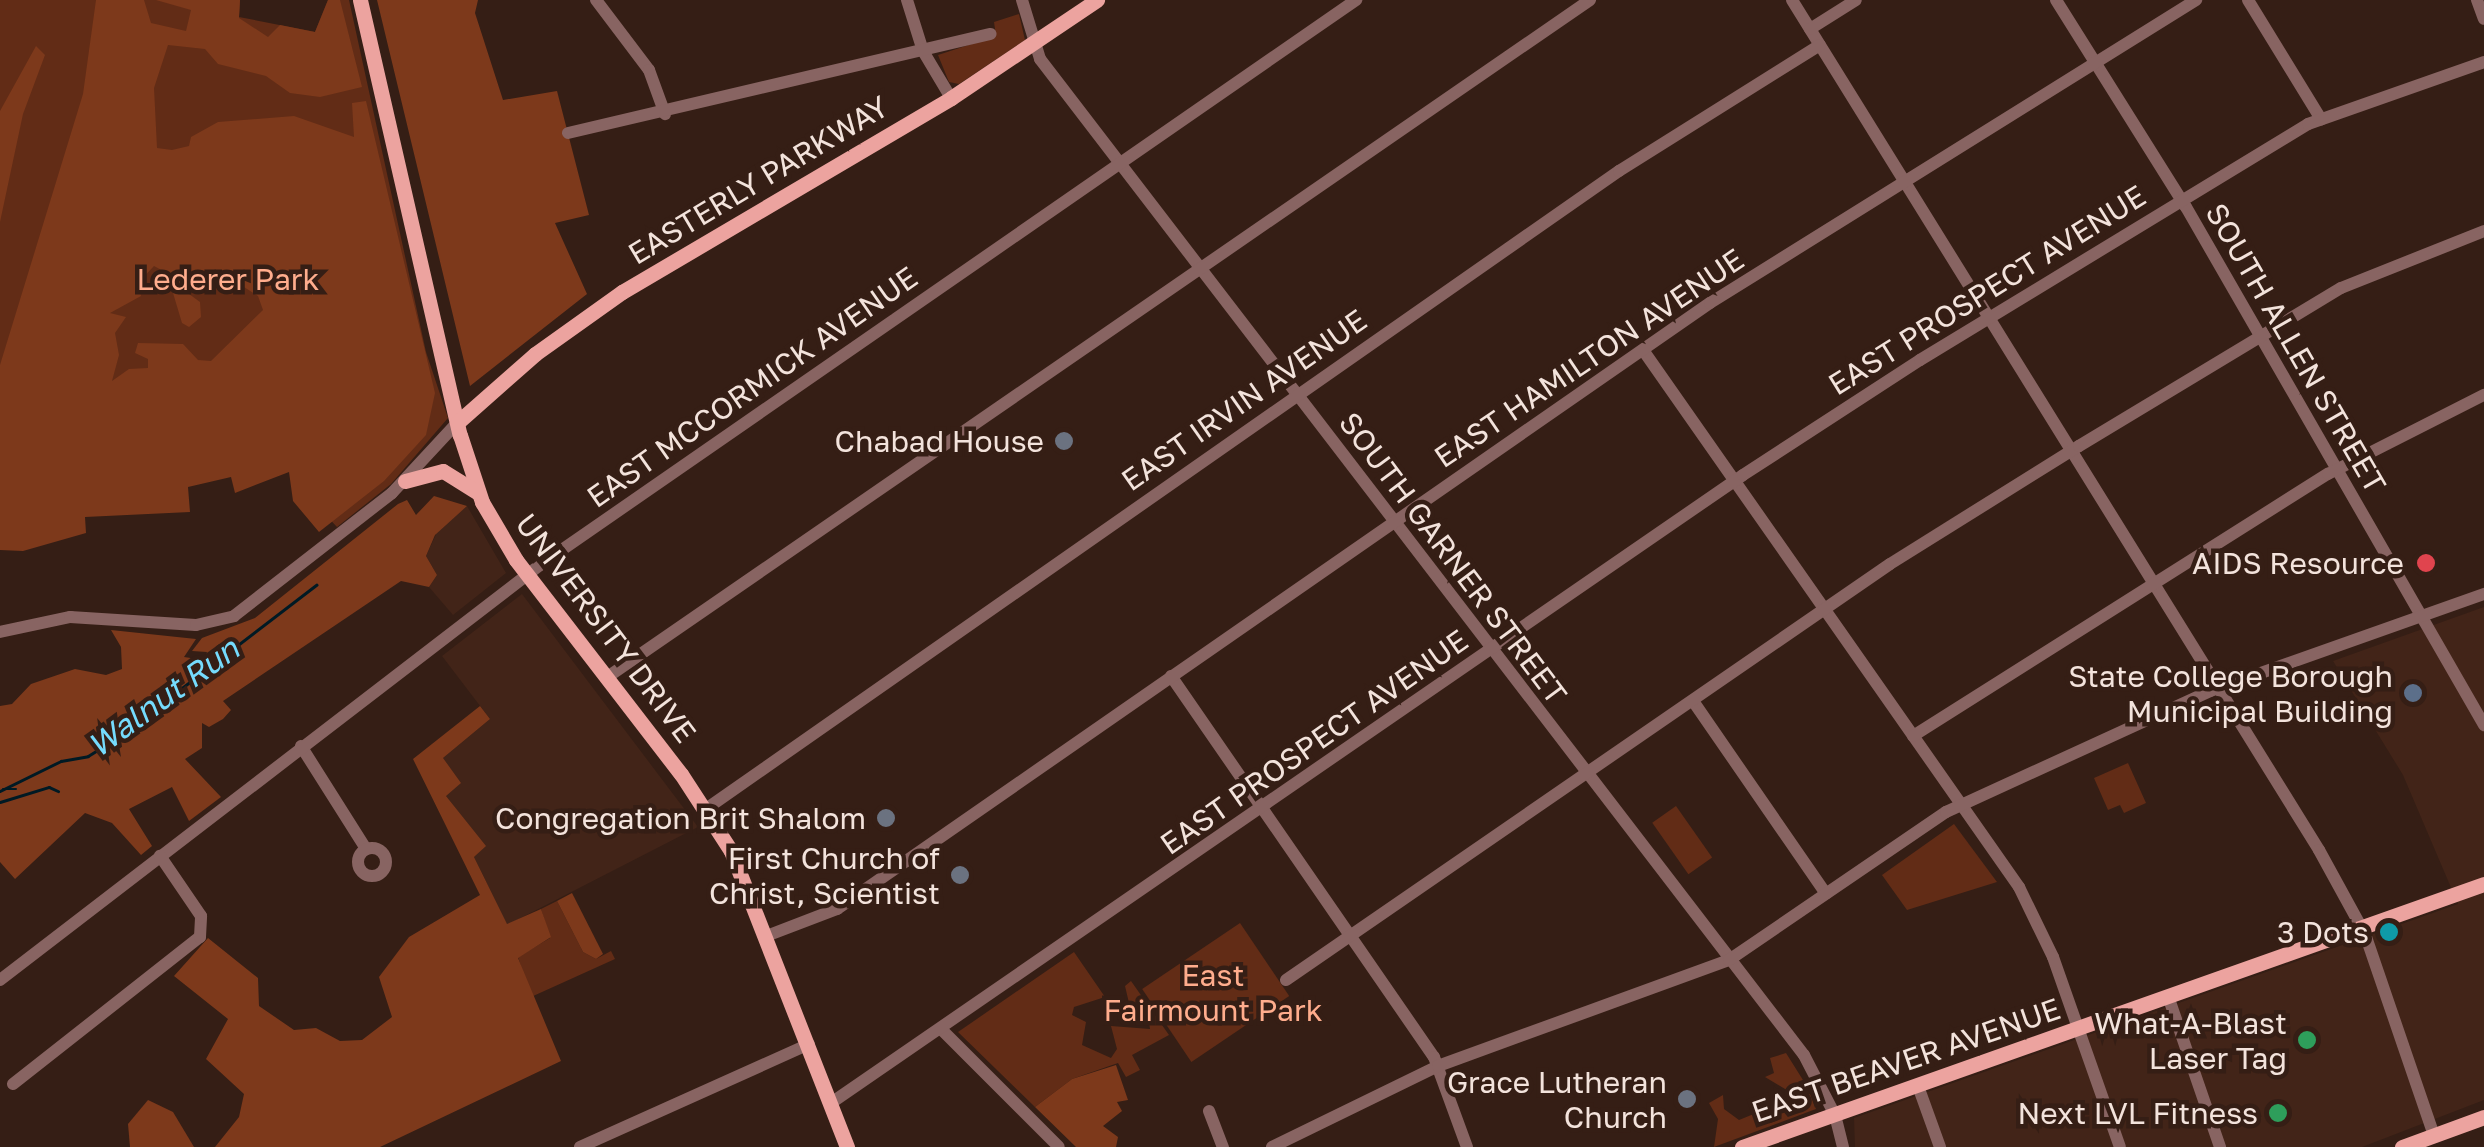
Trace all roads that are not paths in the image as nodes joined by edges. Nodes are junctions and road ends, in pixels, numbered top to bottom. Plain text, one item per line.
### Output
1 (360, 0) edge
2 (596, 0) edge
3 (908, 0) edge
4 (1022, 0) edge
5 (1097, 0) edge
6 (1356, 0) edge
7 (1590, 0) edge
8 (1792, 0) edge
9 (1856, 0) edge
10 (2056, 0) edge
11 (2196, 0) edge
12 (2248, 0) edge
13 (2478, 0) edge
14 (2484, 19) edge
15 (1810, 29) junction
16 (991, 34) dead end
17 (1034, 45) junction
18 (1820, 45) junction
19 (922, 50) junction
20 (2096, 62) junction
21 (2484, 62) edge
22 (951, 98) junction
23 (665, 114) junction
24 (2321, 118) junction
25 (568, 134) dead end
26 (1120, 164) junction
27 (1903, 182) junction
28 (2180, 198) junction
29 (2484, 232) edge
30 (1199, 267) junction
31 (1988, 318) junction
32 (2259, 334) junction
33 (1643, 350) junction
34 (1296, 394) junction
35 (2484, 395) edge
36 (458, 422) junction
37 (2072, 450) junction
38 (2337, 468) junction
39 (1735, 480) junction
40 (404, 482) junction
41 (478, 493) junction
42 (1394, 522) junction
43 (526, 575) junction
44 (2154, 582) junction
45 (2484, 594) edge
46 (1825, 610) junction
47 (2420, 616) junction
48 (0, 632) edge
49 (1492, 650) junction
50 (1171, 676) junction
51 (606, 678) junction
52 (2218, 688) junction
53 (1693, 701) junction
54 (2484, 725) edge
55 (1913, 736) junction
56 (302, 746) junction
57 (1587, 774) junction
58 (1960, 806) junction
59 (1262, 808) junction
60 (706, 809) junction
61 (366, 849) dead end
62 (160, 856) junction
63 (2484, 884) edge
64 (1826, 894) junction
65 (2362, 928) junction
66 (769, 935) junction
67 (1352, 938) junction
68 (1728, 960) junction
69 (0, 980) edge
70 (1286, 980) dead end
71 (2168, 996) junction
72 (2078, 1028) junction
73 (942, 1030) junction
74 (809, 1044) junction
75 (1438, 1066) junction
76 (13, 1084) dead end
77 (1918, 1086) junction
78 (831, 1103) junction
79 (1210, 1110) dead end
80 (1835, 1115) junction
81 (2484, 1117) edge
82 (2434, 1135) junction
83 (580, 1147) edge
84 (847, 1147) edge
85 (1059, 1147) edge
86 (1224, 1147) edge
87 (1272, 1147) edge
88 (1467, 1147) edge
89 (1742, 1147) edge
90 (1843, 1147) edge
91 (1940, 1147) edge
92 (2120, 1147) edge
93 (2220, 1147) edge
94 (2402, 1147) edge

1 - 36 main road, UNIVERSITY DRIVE
2 - 23 street
3 - 19 street
4 - 17 street, SOUTH GARNER STREET
5 - 17 main road, EASTERLY PARKWAY
6 - 26 street, EAST MCCORMICK AVENUE
7 - 30 street
8 - 15 street
9 - 15 street
10 - 20 street, SOUTH ALLEN STREET
11 - 20 street, EAST HAMILTON AVENUE
12 - 24 street
13 - 14 street
15 - 18 street
16 - 19 street
17 - 22 main road, EASTERLY PARKWAY
17 - 26 street, SOUTH GARNER STREET
18 - 27 street
18 - 34 street, EAST IRVIN AVENUE
19 - 22 street
19 - 23 street
20 - 27 street, EAST HAMILTON AVENUE
20 - 28 street, SOUTH ALLEN STREET
21 - 24 street, EAST PROSPECT AVENUE
22 - 36 main road, EASTERLY PARKWAY
23 - 25 street
24 - 28 street, EAST PROSPECT AVENUE
26 - 30 street, SOUTH GARNER STREET
26 - 43 street, EAST MCCORMICK AVENUE
27 - 31 street
27 - 33 street, EAST HAMILTON AVENUE
28 - 31 street, EAST PROSPECT AVENUE
28 - 32 street, SOUTH ALLEN STREET
29 - 32 street
30 - 34 street, SOUTH GARNER STREET
30 - 51 street
31 - 37 street
31 - 39 street, EAST PROSPECT AVENUE
32 - 37 street
32 - 38 street, SOUTH ALLEN STREET
33 - 39 street
33 - 42 street, EAST HAMILTON AVENUE
34 - 42 street, SOUTH GARNER STREET
34 - 60 street, EAST IRVIN AVENUE
35 - 38 street
36 - 40 street
36 - 41 main road, UNIVERSITY DRIVE
37 - 44 street
37 - 46 street
38 - 44 street
38 - 47 street, SOUTH ALLEN STREET
39 - 46 street
39 - 49 street, EAST PROSPECT AVENUE
40 - 41 main road
40 - 48 street
41 - 43 main road, UNIVERSITY DRIVE
42 - 49 street, SOUTH GARNER STREET
42 - 50 street, EAST HAMILTON AVENUE
43 - 51 main road, UNIVERSITY DRIVE
43 - 56 street, EAST MCCORMICK AVENUE
44 - 52 street
44 - 55 street
45 - 47 street
46 - 53 street
46 - 55 street
47 - 52 street
47 - 54 street, SOUTH ALLEN STREET
49 - 57 street, SOUTH GARNER STREET
49 - 59 street, EAST PROSPECT AVENUE
50 - 59 street
50 - 66 street, EAST HAMILTON AVENUE
51 - 60 main road, UNIVERSITY DRIVE
52 - 58 street
52 - 65 street
53 - 57 street
53 - 64 street
55 - 58 street
56 - 61 street
56 - 62 street, EAST MCCORMICK AVENUE
57 - 67 street
57 - 68 street, SOUTH GARNER STREET
58 - 64 street
58 - 72 street
59 - 67 street
59 - 73 street, EAST PROSPECT AVENUE
60 - 66 main road, UNIVERSITY DRIVE
62 - 69 street, EAST MCCORMICK AVENUE
62 - 76 street
63 - 65 main road, EAST BEAVER AVENUE
64 - 68 street
65 - 71 main road, EAST BEAVER AVENUE
65 - 82 street
66 - 74 main road, UNIVERSITY DRIVE
67 - 70 street
67 - 75 street
68 - 75 street
68 - 80 street, SOUTH GARNER STREET
71 - 72 main road, EAST BEAVER AVENUE
71 - 93 street
72 - 77 main road, EAST BEAVER AVENUE
72 - 92 street
73 - 78 street, EAST PROSPECT AVENUE
73 - 85 street
74 - 78 main road, UNIVERSITY DRIVE
74 - 83 street
75 - 87 street
75 - 88 street
77 - 80 main road, EAST BEAVER AVENUE
77 - 91 street
78 - 84 main road, UNIVERSITY DRIVE
79 - 86 street
80 - 89 main road, EAST BEAVER AVENUE
80 - 90 street, SOUTH GARNER STREET
81 - 82 main road
82 - 94 main road

